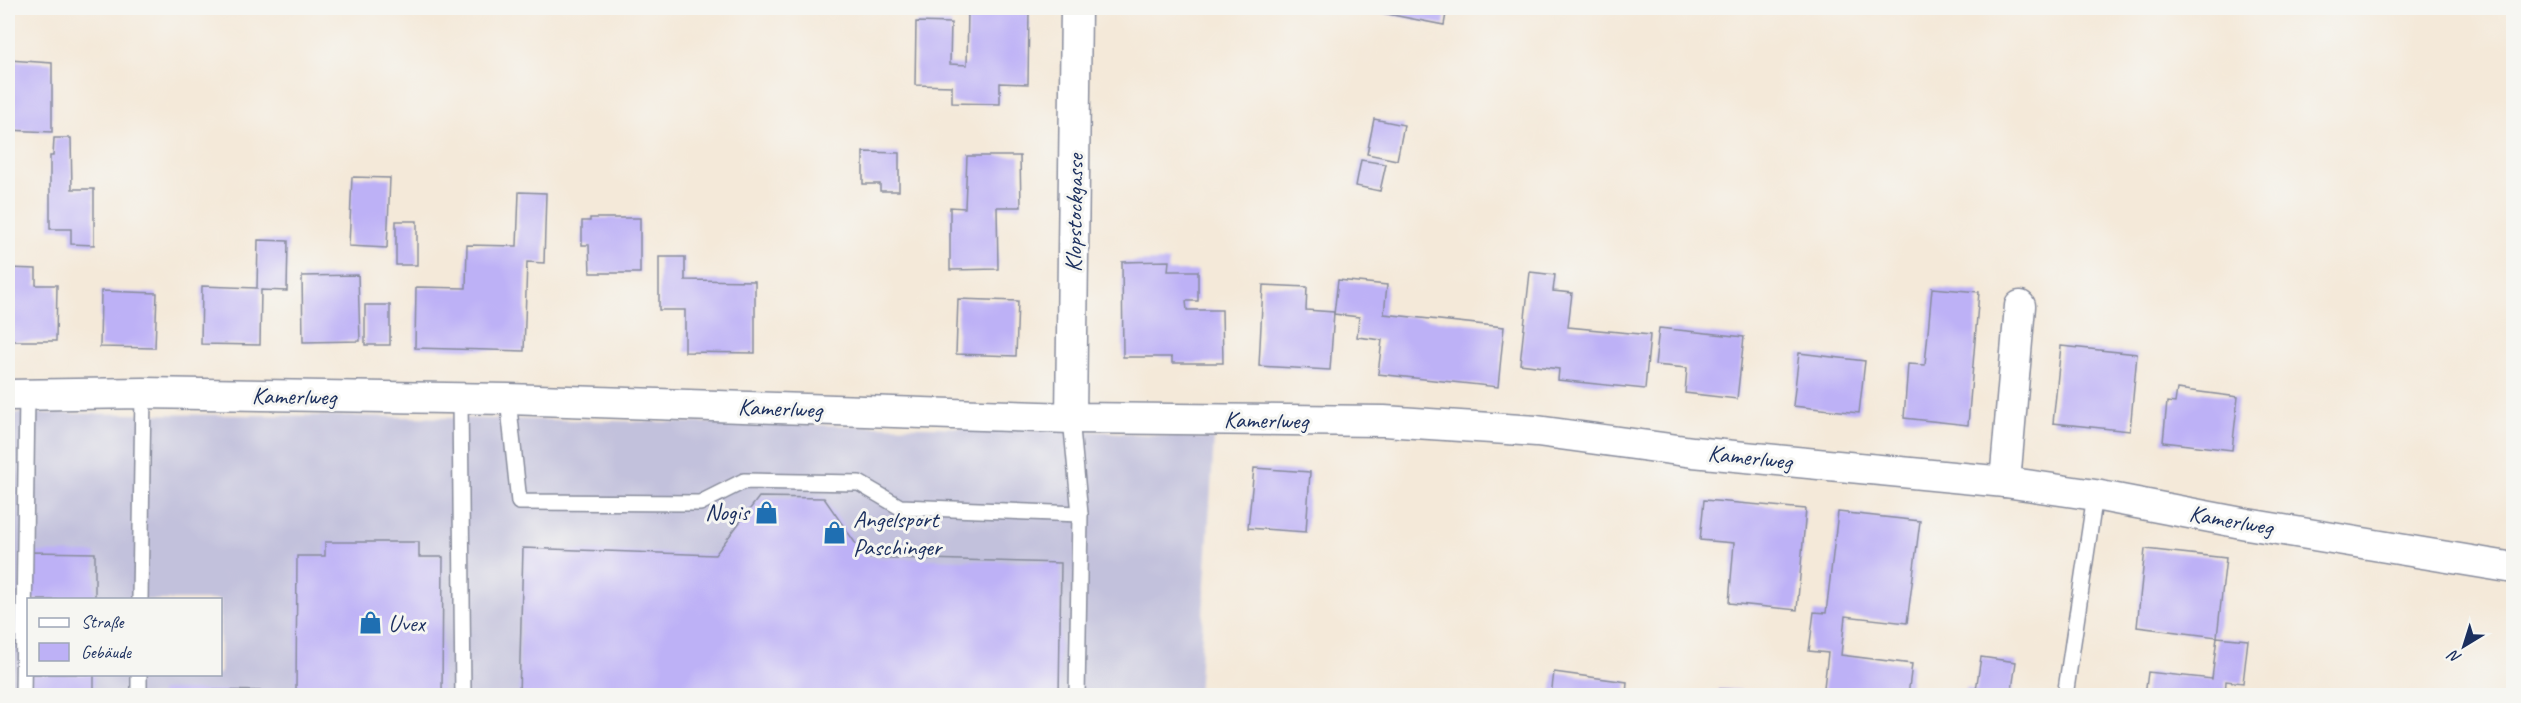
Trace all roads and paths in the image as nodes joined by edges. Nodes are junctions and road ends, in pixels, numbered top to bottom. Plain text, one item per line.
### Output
1 (1076, 8) edge
2 (2020, 306) dead end
3 (143, 393) junction
4 (17, 395) edge
5 (460, 399) junction
6 (508, 399) junction
7 (1071, 418) junction
8 (2005, 482) junction
9 (2096, 495) junction
10 (1080, 514) junction
11 (2514, 568) edge
12 (140, 598) edge
13 (139, 676) edge
14 (23, 696) edge
15 (139, 696) edge
16 (463, 696) edge
17 (1077, 696) edge
18 (2065, 696) edge

1 - 7 street, Klopstockgasse
2 - 8 street
3 - 4 street, Kamerlweg
3 - 5 street, Kamerlweg
3 - 12 lane
4 - 14 lane
5 - 6 street, Kamerlweg
5 - 16 lane
6 - 7 street, Kamerlweg
6 - 10 lane
7 - 8 street, Kamerlweg
7 - 10 lane
8 - 9 street, Kamerlweg
9 - 11 street, Kamerlweg
9 - 18 lane
10 - 17 lane
13 - 15 lane

